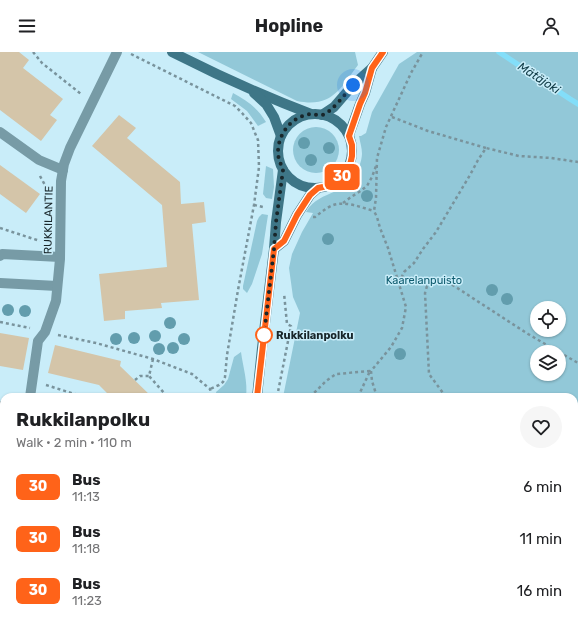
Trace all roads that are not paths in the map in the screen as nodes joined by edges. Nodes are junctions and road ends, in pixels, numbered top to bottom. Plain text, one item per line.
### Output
1 (117, 52) edge
2 (172, 52) edge
3 (383, 52) edge
4 (372, 68) junction
5 (249, 89) junction
6 (317, 115) junction
7 (0, 132) edge
8 (281, 136) junction
9 (349, 136) junction
10 (63, 170) junction
11 (283, 170) junction
12 (318, 188) junction
13 (274, 249) junction
14 (0, 256) edge
15 (60, 257) junction
16 (0, 283) edge
17 (57, 286) junction
18 (30, 393) edge
19 (257, 393) edge

1 - 10 street, RUKKILANTIE
2 - 5 main road
3 - 4 main road
4 - 6 main road
4 - 9 main road
5 - 6 main road
5 - 8 main road
6 - 8 main road
6 - 9 main road
7 - 10 street
8 - 11 main road
9 - 12 main road
10 - 15 street, RUKKILANTIE
11 - 12 main road
11 - 13 main road
12 - 13 main road
13 - 19 main road
14 - 15 street
15 - 17 street, RUKKILANTIE
16 - 17 street
17 - 18 street, RUKKILANTIE

